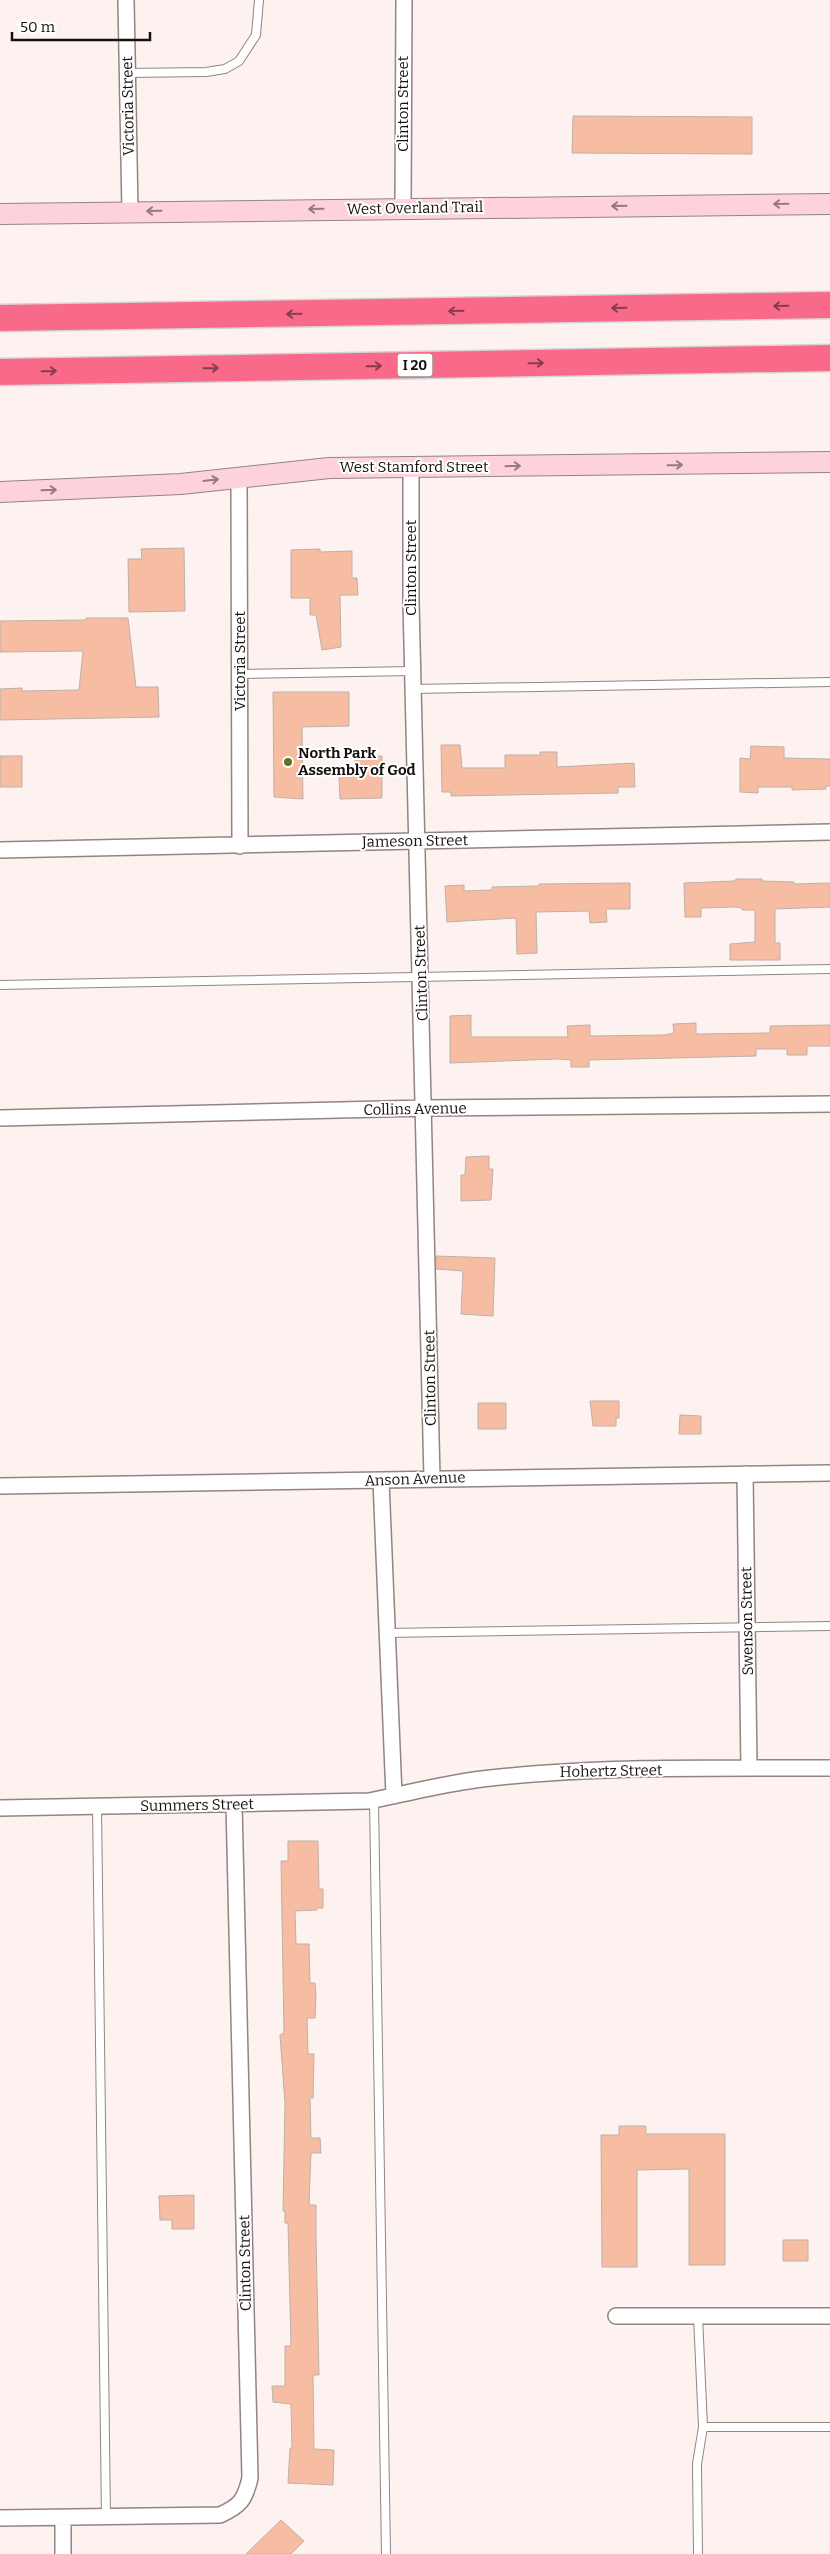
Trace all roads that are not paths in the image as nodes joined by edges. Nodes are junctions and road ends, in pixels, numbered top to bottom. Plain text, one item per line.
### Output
1 (126, 0) edge
2 (260, 0) edge
3 (404, 0) edge
4 (128, 73) junction
5 (830, 204) edge
6 (403, 208) junction
7 (130, 211) junction
8 (0, 214) edge
9 (830, 305) edge
10 (0, 318) edge
11 (830, 358) edge
12 (0, 372) edge
13 (830, 462) edge
14 (411, 468) junction
15 (239, 477) junction
16 (0, 492) edge
17 (412, 671) junction
18 (240, 674) junction
19 (830, 682) edge
20 (413, 689) junction
21 (830, 832) edge
22 (417, 840) junction
23 (240, 846) junction
24 (0, 850) edge
25 (830, 969) edge
26 (421, 977) junction
27 (0, 985) edge
28 (830, 1104) edge
29 (424, 1108) junction
30 (0, 1118) edge
31 (830, 1473) edge
32 (745, 1474) junction
33 (432, 1478) junction
34 (381, 1480) junction
35 (0, 1486) edge
36 (830, 1626) edge
37 (747, 1628) junction
38 (387, 1633) junction
39 (749, 1768) junction
40 (830, 1768) edge
41 (394, 1796) junction
42 (374, 1800) junction
43 (234, 1804) junction
44 (97, 1806) junction
45 (0, 1808) edge
46 (616, 2316) dead end
47 (698, 2316) junction
48 (830, 2316) edge
49 (703, 2427) junction
50 (830, 2427) edge
51 (0, 2518) edge
52 (106, 2518) junction
53 (62, 2519) junction
54 (63, 2554) edge
55 (386, 2554) edge
56 (698, 2554) edge

1 - 4 street, Victoria Street
2 - 4 lane
3 - 6 street, Clinton Street
4 - 7 street, Victoria Street
5 -> 6 main road, West Overland Trail
6 -> 7 main road, West Overland Trail
7 - 8 main road, West Overland Trail
9 -> 10 highway
12 -> 11 highway, I 20
14 -> 13 main road, West Stamford Street
14 - 15 main road, West Stamford Street
14 - 17 street, Clinton Street
16 -> 15 main road, West Stamford Street
15 - 18 street, Victoria Street
17 - 18 lane
17 - 20 street, Clinton Street
18 - 23 street, Victoria Street
19 - 20 lane
20 - 22 street, Clinton Street
21 - 22 street, Jameson Street
22 - 23 street, Jameson Street
22 - 26 street, Clinton Street
23 - 24 street, Jameson Street
25 - 26 lane
26 - 27 lane
26 - 29 street, Clinton Street
28 - 29 street, Collins Avenue
29 - 30 street, Collins Avenue
29 - 33 street, Clinton Street
31 - 32 street, Anson Avenue
32 - 33 street, Anson Avenue
32 - 37 street, Swenson Street
33 - 34 street, Anson Avenue
34 - 35 street, Anson Avenue
34 - 38 street
36 - 37 lane
37 - 38 lane
37 - 39 street, Swenson Street
38 - 41 street
39 - 40 street, Hohertz Street
39 - 41 street, Hohertz Street
41 - 42 street, Summers Street
42 - 43 street, Summers Street
42 - 55 lane
43 - 44 street, Summers Street
43 - 52 street, Clinton Street
44 - 45 street, Summers Street
44 - 52 lane
46 - 47 street
47 - 48 street
47 - 49 lane
49 - 50 lane
49 - 56 lane
51 - 53 street
52 - 53 street, Clinton Street
53 - 54 street

